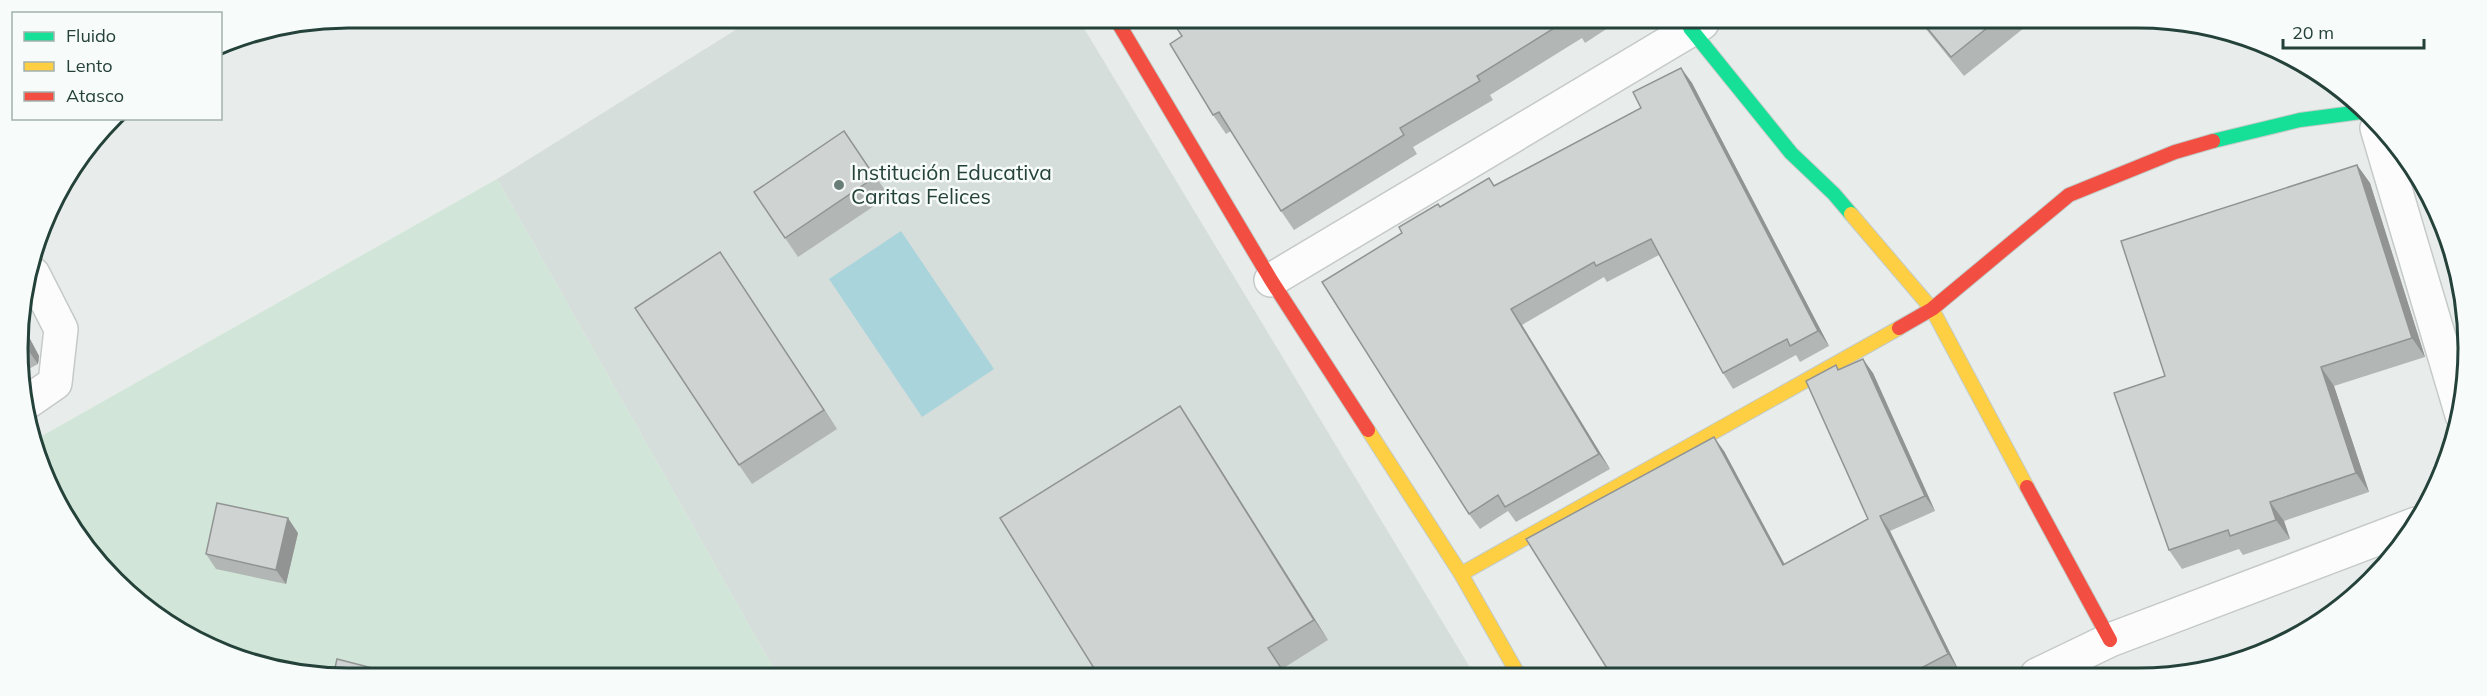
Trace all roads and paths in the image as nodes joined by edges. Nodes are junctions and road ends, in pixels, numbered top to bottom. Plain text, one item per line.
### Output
1 (1121, 28) edge
2 (1691, 28) edge
3 (1698, 28) edge
4 (2355, 113) edge
5 (2380, 138) edge
6 (36, 280) edge
7 (1271, 280) junction
8 (1932, 309) junction
9 (2455, 393) edge
10 (33, 399) edge
11 (2402, 529) edge
12 (1461, 574) junction
13 (2110, 640) junction
14 (1515, 668) edge
15 (2052, 668) edge

1 - 7 street
2 - 7 street
3 - 8 street
4 - 8 street
5 - 9 street
6 - 10 street
7 - 12 street
8 - 12 street
8 - 13 street
11 - 13 street
12 - 14 street
13 - 15 street

